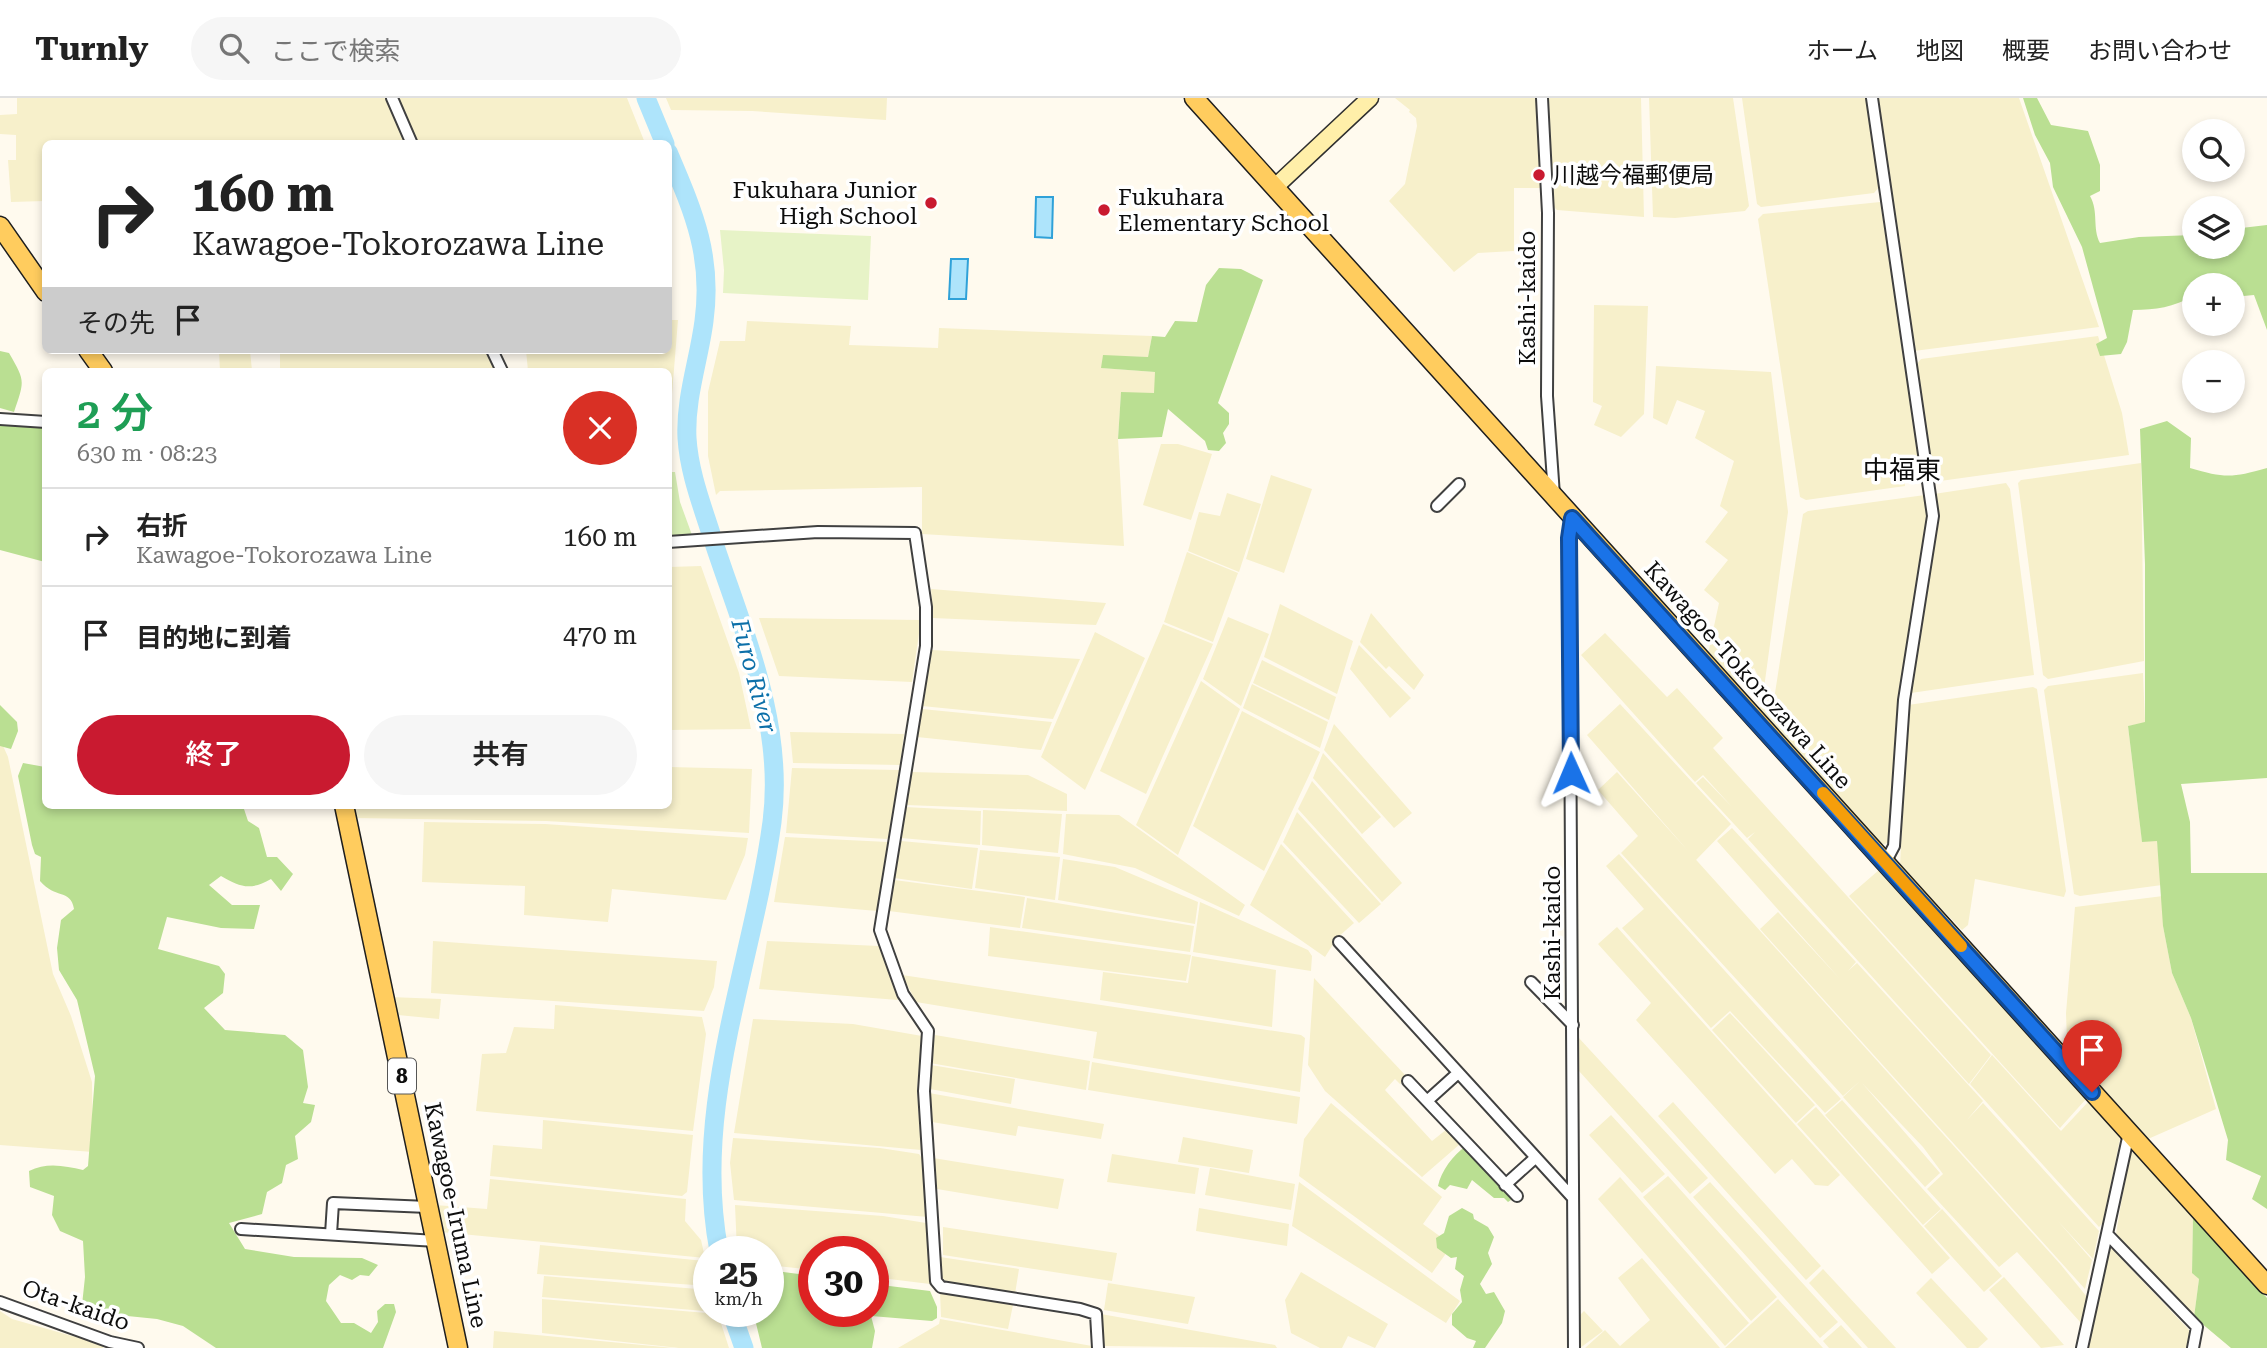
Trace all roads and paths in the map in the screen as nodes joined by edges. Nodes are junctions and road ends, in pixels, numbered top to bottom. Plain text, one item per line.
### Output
1 (392, 98) edge
2 (1194, 98) edge
3 (1370, 98) edge
4 (1542, 98) edge
5 (1872, 98) edge
6 (410, 140) edge
7 (1275, 187) junction
8 (0, 226) edge
9 (42, 286) edge
10 (0, 419) edge
11 (42, 422) edge
12 (1460, 484) dead end
13 (1554, 497) junction
14 (1437, 506) dead end
15 (1572, 518) junction
16 (672, 541) edge
17 (345, 809) edge
18 (1885, 863) junction
19 (1339, 942) dead end
20 (1531, 982) dead end
21 (1573, 1025) junction
22 (1458, 1073) junction
23 (1408, 1081) dead end
24 (1427, 1101) junction
25 (2129, 1133) junction
26 (1535, 1158) junction
27 (1505, 1185) junction
28 (1517, 1196) dead end
29 (1573, 1198) junction
30 (428, 1207) junction
31 (241, 1229) dead end
32 (331, 1234) junction
33 (2107, 1234) junction
34 (436, 1241) junction
35 (2267, 1285) edge
36 (0, 1302) edge
37 (109, 1345) edge
38 (138, 1348) edge
39 (458, 1348) edge
40 (1098, 1348) edge
41 (1574, 1348) edge
42 (2082, 1348) edge
43 (2193, 1348) edge

1 - 6 street
2 - 7 main road, Kawagoe-Tokorozawa Line
3 - 7 street
4 - 13 street, Kashi-kaido
5 - 18 street
7 - 13 main road, Kawagoe-Tokorozawa Line
8 - 9 main road
10 - 11 street
12 - 14 street
13 - 15 main road, Kawagoe-Tokorozawa Line
15 - 18 main road, Kawagoe-Tokorozawa Line
15 - 21 street, Kashi-kaido
16 - 40 street
17 - 30 main road, Kawagoe-Iruma Line / 8
18 - 25 main road, Kawagoe-Tokorozawa Line
19 - 22 street
20 - 21 street
21 - 29 street, Kashi-kaido
22 - 24 street
22 - 26 street
23 - 24 street
24 - 27 street
25 - 33 street
25 - 35 main road, Kawagoe-Tokorozawa Line
26 - 27 street
26 - 29 street
27 - 28 street
29 - 41 street, Kashi-kaido
30 - 32 street
30 - 34 main road, Kawagoe-Iruma Line / 8
31 - 32 street
32 - 34 street
33 - 42 street
33 - 43 street
34 - 39 main road, Kawagoe-Iruma Line / 8
36 - 37 street, Ota-kaido
37 - 38 street, Ota-kaido

